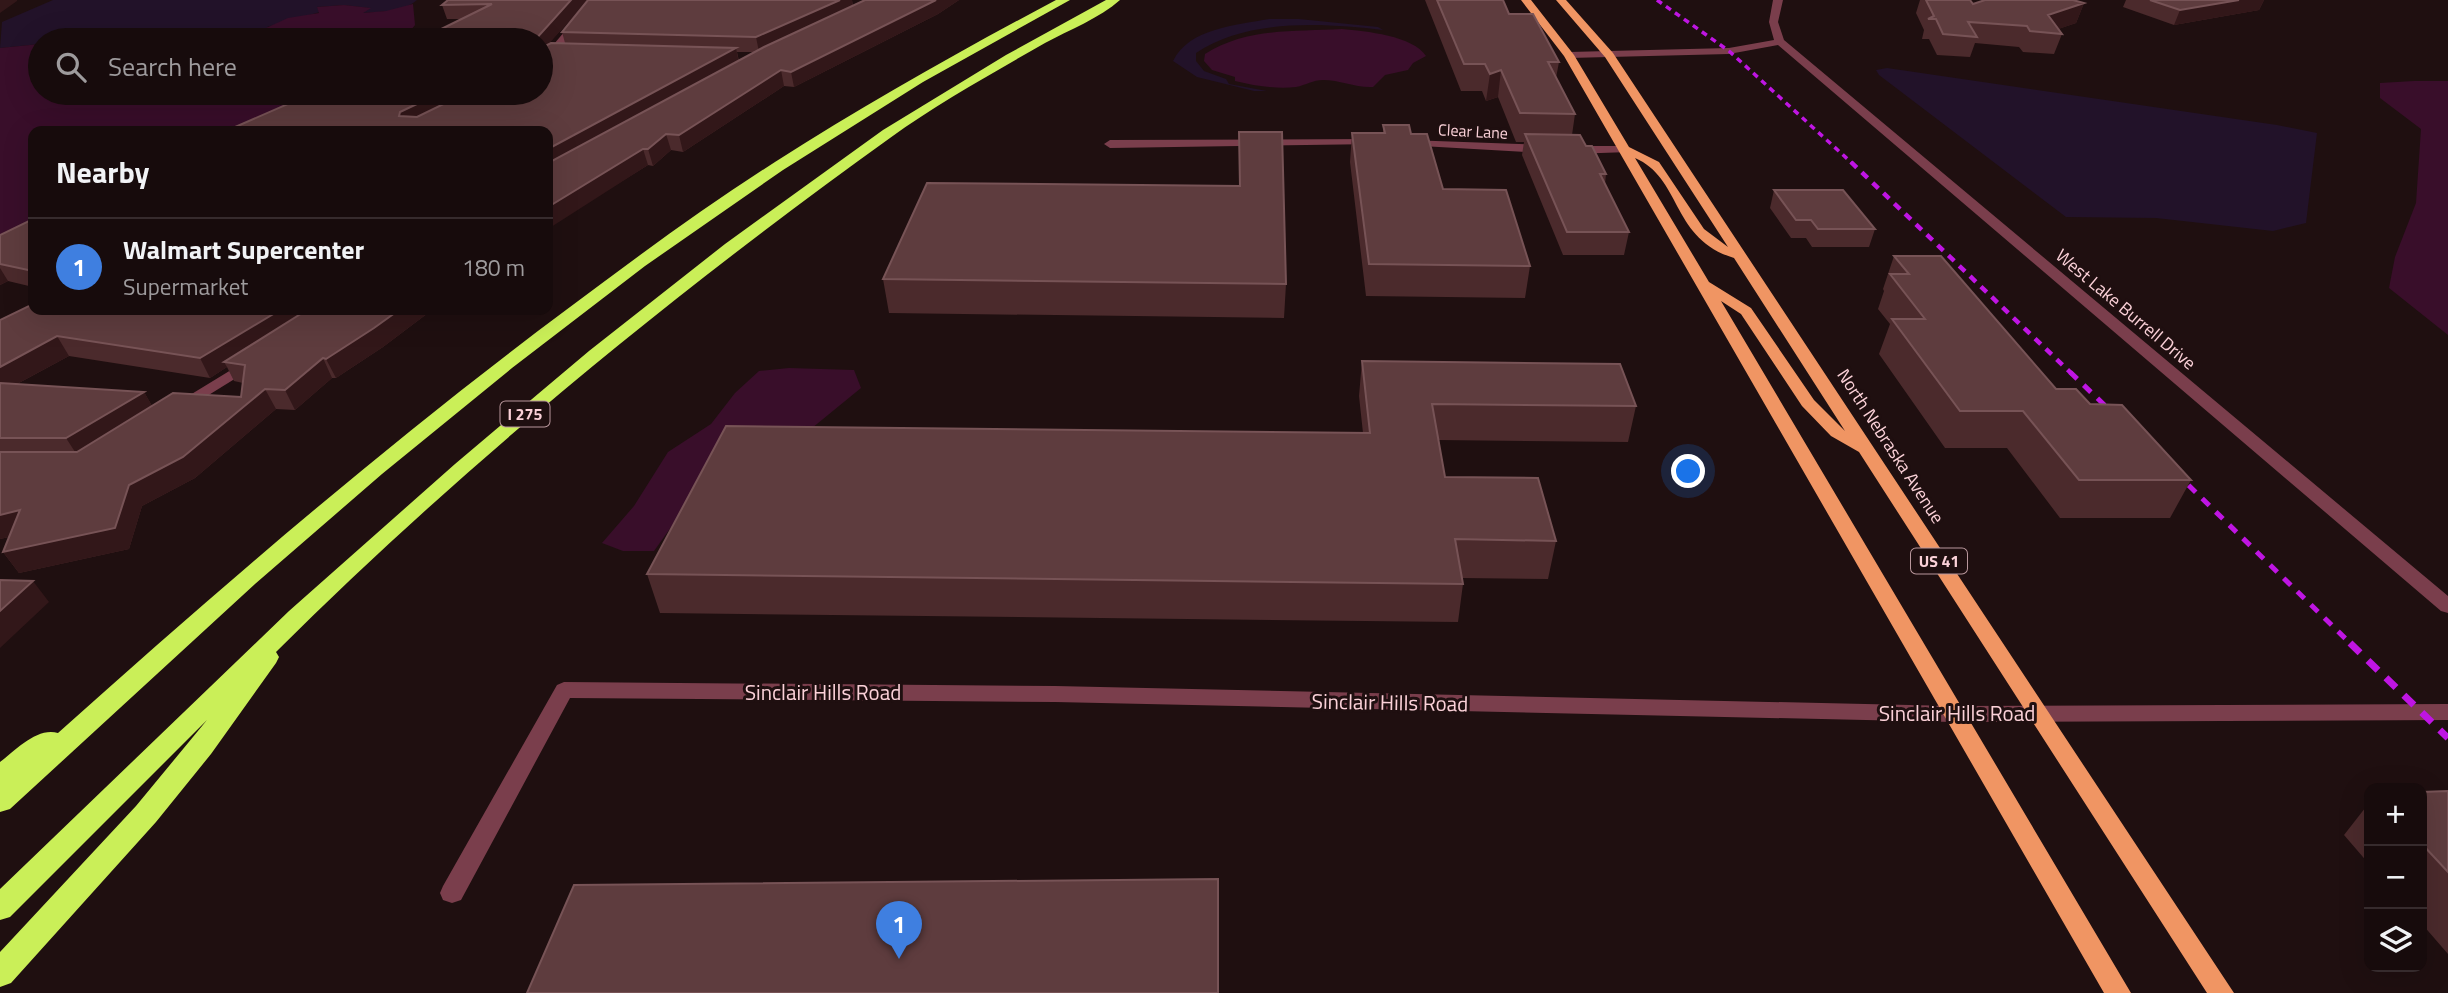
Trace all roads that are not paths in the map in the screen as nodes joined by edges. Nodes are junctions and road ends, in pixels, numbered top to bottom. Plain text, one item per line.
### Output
1 (596, 0) edge
2 (1064, 0) edge
3 (1114, 0) edge
4 (1526, 0) edge
5 (1561, 0) edge
6 (1778, 0) edge
7 (1780, 43) junction
8 (553, 52) joint
9 (566, 52) edge
10 (1569, 55) junction
11 (1609, 55) junction
12 (1110, 144) dead end
13 (1625, 150) junction
14 (1739, 255) junction
15 (1703, 284) junction
16 (267, 352) edge
17 (164, 416) edge
18 (1867, 450) junction
19 (2448, 606) edge
20 (297, 617) junction
21 (138, 674) junction
22 (2448, 712) edge
23 (1953, 714) junction
24 (2039, 714) junction
25 (0, 776) edge
26 (0, 801) edge
27 (452, 893) dead end
28 (0, 908) edge
29 (0, 973) edge
30 (2118, 993) edge
31 (2221, 993) edge

1 - 8 street
2 - 21 highway, I 275
3 - 20 highway, I 275
4 - 10 main road
5 - 11 main road, North Nebraska Avenue / US 41
6 - 7 street
7 - 11 street
7 - 19 street, West Lake Burrell Drive
8 - 9 street
10 - 11 street
10 - 13 main road
11 - 14 main road, North Nebraska Avenue / US 41
12 - 13 street, Clear Lane
13 - 14 main road
13 - 15 main road
14 - 18 main road, North Nebraska Avenue / US 41
15 - 18 main road
15 - 23 main road
16 - 17 street
18 - 24 main road, North Nebraska Avenue / US 41
20 - 28 highway, I 275
20 - 29 highway
21 - 25 highway
21 - 26 highway, I 275
22 - 24 street, Sinclair Hills Road
23 - 24 street, Sinclair Hills Road
23 - 27 street, Sinclair Hills Road
23 - 30 main road
24 - 31 main road, North Nebraska Avenue / US 41

